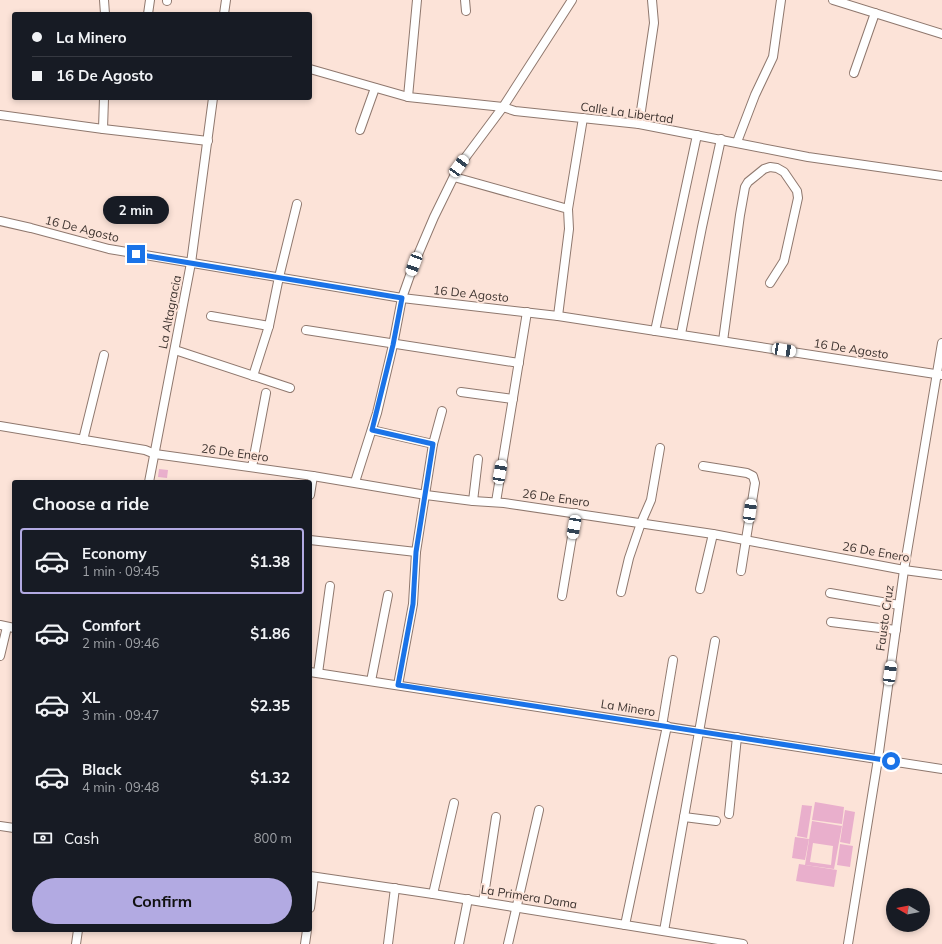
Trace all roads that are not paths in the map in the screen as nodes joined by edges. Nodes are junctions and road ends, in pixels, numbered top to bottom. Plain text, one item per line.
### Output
1 (104, 0) edge
2 (150, 0) edge
3 (226, 0) edge
4 (417, 0) edge
5 (465, 0) edge
6 (572, 0) edge
7 (652, 0) edge
8 (781, 0) edge
9 (833, 0) edge
10 (466, 11) dead end
11 (105, 12) edge
12 (148, 12) edge
13 (224, 12) edge
14 (875, 13) junction
15 (942, 34) edge
16 (312, 70) edge
17 (854, 73) dead end
18 (375, 88) junction
19 (408, 97) junction
20 (104, 100) edge
21 (213, 100) edge
22 (503, 107) junction
23 (0, 116) edge
24 (583, 118) junction
25 (639, 124) junction
26 (103, 130) junction
27 (360, 130) dead end
28 (697, 135) junction
29 (721, 139) junction
30 (208, 141) junction
31 (737, 142) junction
32 (942, 176) edge
33 (454, 177) junction
34 (297, 204) dead end
35 (568, 209) junction
36 (0, 221) edge
37 (191, 263) junction
38 (279, 277) junction
39 (770, 283) dead end
40 (402, 298) junction
41 (527, 312) junction
42 (211, 316) dead end
43 (558, 316) junction
44 (269, 326) junction
45 (306, 330) dead end
46 (655, 331) junction
47 (681, 334) junction
48 (723, 341) junction
49 (942, 343) edge
50 (393, 345) junction
51 (175, 350) junction
52 (104, 355) dead end
53 (519, 364) junction
54 (940, 374) edge
55 (253, 376) junction
56 (290, 388) dead end
57 (461, 392) dead end
58 (266, 393) dead end
59 (513, 399) junction
60 (442, 411) dead end
61 (0, 426) edge
62 (372, 430) junction
63 (83, 440) junction
64 (433, 444) junction
65 (660, 448) dead end
66 (155, 454) junction
67 (478, 459) dead end
68 (702, 466) dead end
69 (252, 467) junction
70 (313, 476) junction
71 (149, 480) edge
72 (312, 482) edge
73 (355, 482) junction
74 (426, 495) junction
75 (473, 501) junction
76 (496, 502) junction
77 (576, 513) junction
78 (641, 523) junction
79 (713, 534) junction
80 (312, 540) edge
81 (746, 540) junction
82 (416, 552) junction
83 (904, 570) junction
84 (740, 571) dead end
85 (942, 575) edge
86 (330, 586) dead end
87 (700, 589) dead end
88 (621, 592) dead end
89 (830, 593) dead end
90 (388, 595) dead end
91 (562, 596) dead end
92 (899, 605) junction
93 (831, 622) dead end
94 (7, 627) edge
95 (896, 630) junction
96 (715, 641) dead end
97 (0, 656) edge
98 (673, 660) dead end
99 (314, 673) edge
100 (371, 681) junction
101 (398, 685) junction
102 (664, 726) junction
103 (698, 731) junction
104 (737, 737) junction
105 (878, 759) junction
106 (942, 769) edge
107 (454, 804) dead end
108 (539, 810) dead end
109 (729, 814) dead end
110 (496, 817) dead end
111 (684, 817) junction
112 (716, 821) dead end
113 (0, 826) edge
114 (12, 828) edge
115 (312, 877) edge
116 (395, 888) junction
117 (434, 894) junction
118 (468, 899) junction
119 (483, 902) junction
120 (517, 907) junction
121 (625, 925) junction
122 (664, 931) junction
123 (78, 932) edge
124 (307, 932) edge
125 (708, 941) edge
126 (76, 944) edge
127 (305, 944) edge
128 (388, 944) edge
129 (459, 944) edge
130 (508, 944) edge
131 (743, 944) edge
132 (848, 944) edge

1 - 11 street
2 - 12 street
3 - 13 street
4 - 19 street
5 - 10 street
6 - 22 street
7 - 25 street
8 - 31 street
9 - 14 street
14 - 15 street
14 - 17 street
16 - 18 street, Calle La Libertad
18 - 19 street, Calle La Libertad
18 - 27 street
19 - 22 street, Calle La Libertad
20 - 26 street
21 - 30 street, La Altagracia
22 - 24 street, Calle La Libertad
22 - 33 street
23 - 26 street
24 - 25 street, Calle La Libertad
24 - 35 street
25 - 28 street, Calle La Libertad
26 - 30 street
28 - 29 street, Calle La Libertad
28 - 46 street
29 - 31 street, Calle La Libertad
29 - 47 street
30 - 37 street, La Altagracia
31 - 32 street, Calle La Libertad
33 - 35 street
33 - 40 street
34 - 38 street
35 - 43 street
36 - 37 street, 16 De Agosto
37 - 38 street, 16 De Agosto
37 - 51 street, La Altagracia
38 - 40 street, 16 De Agosto
38 - 44 street
39 - 48 street
40 - 41 street, 16 De Agosto
40 - 50 street
41 - 43 street, 16 De Agosto
41 - 53 street
42 - 44 street
43 - 46 street, 16 De Agosto
44 - 55 street
45 - 50 street
46 - 47 street, 16 De Agosto
47 - 48 street, 16 De Agosto
48 - 54 street, 16 De Agosto
49 - 54 street, Fausto Cruz
50 - 53 street
50 - 62 street
51 - 55 street
51 - 66 street, La Altagracia
52 - 63 street
53 - 59 street
54 - 83 street, Fausto Cruz
55 - 56 street
57 - 59 street
58 - 69 street
59 - 76 street
60 - 64 street
61 - 63 street, 26 De Enero
62 - 64 street
62 - 73 street
63 - 66 street, 26 De Enero
64 - 74 street
65 - 78 street
66 - 69 street, 26 De Enero
66 - 71 street, La Altagracia
67 - 75 street
68 - 81 street
69 - 70 street, 26 De Enero
70 - 72 street
70 - 73 street, 26 De Enero
73 - 74 street, 26 De Enero
74 - 75 street, 26 De Enero
74 - 82 street
75 - 76 street, 26 De Enero
76 - 77 street, 26 De Enero
77 - 78 street, 26 De Enero
77 - 91 street
78 - 79 street, 26 De Enero
78 - 88 street
79 - 81 street, 26 De Enero
79 - 87 street
80 - 82 street
81 - 83 street, 26 De Enero
81 - 84 street
82 - 101 street
83 - 85 street, 26 De Enero
83 - 92 street, Fausto Cruz
86 - 99 street
89 - 92 street
90 - 100 street
92 - 95 street, Fausto Cruz
93 - 95 street
94 - 97 street
95 - 105 street, Fausto Cruz
96 - 103 street
98 - 102 street
99 - 100 street, La Minero
100 - 101 street, La Minero
101 - 102 street, La Minero
102 - 103 street, La Minero
102 - 121 street
103 - 104 street, La Minero
103 - 111 street
104 - 105 street, La Minero
104 - 109 street
105 - 106 street, La Minero
105 - 132 street, Fausto Cruz
107 - 117 street
108 - 120 street
110 - 119 street
111 - 112 street
111 - 122 street
113 - 114 street
115 - 116 street, La Primera Dama
116 - 117 street, La Primera Dama
116 - 128 street
117 - 118 street, La Primera Dama
118 - 119 street, La Primera Dama
118 - 129 street
119 - 120 street, La Primera Dama
120 - 121 street, La Primera Dama
120 - 130 street
121 - 122 street, La Primera Dama
122 - 125 street, La Primera Dama
123 - 126 street
124 - 127 street
125 - 131 street, La Primera Dama

